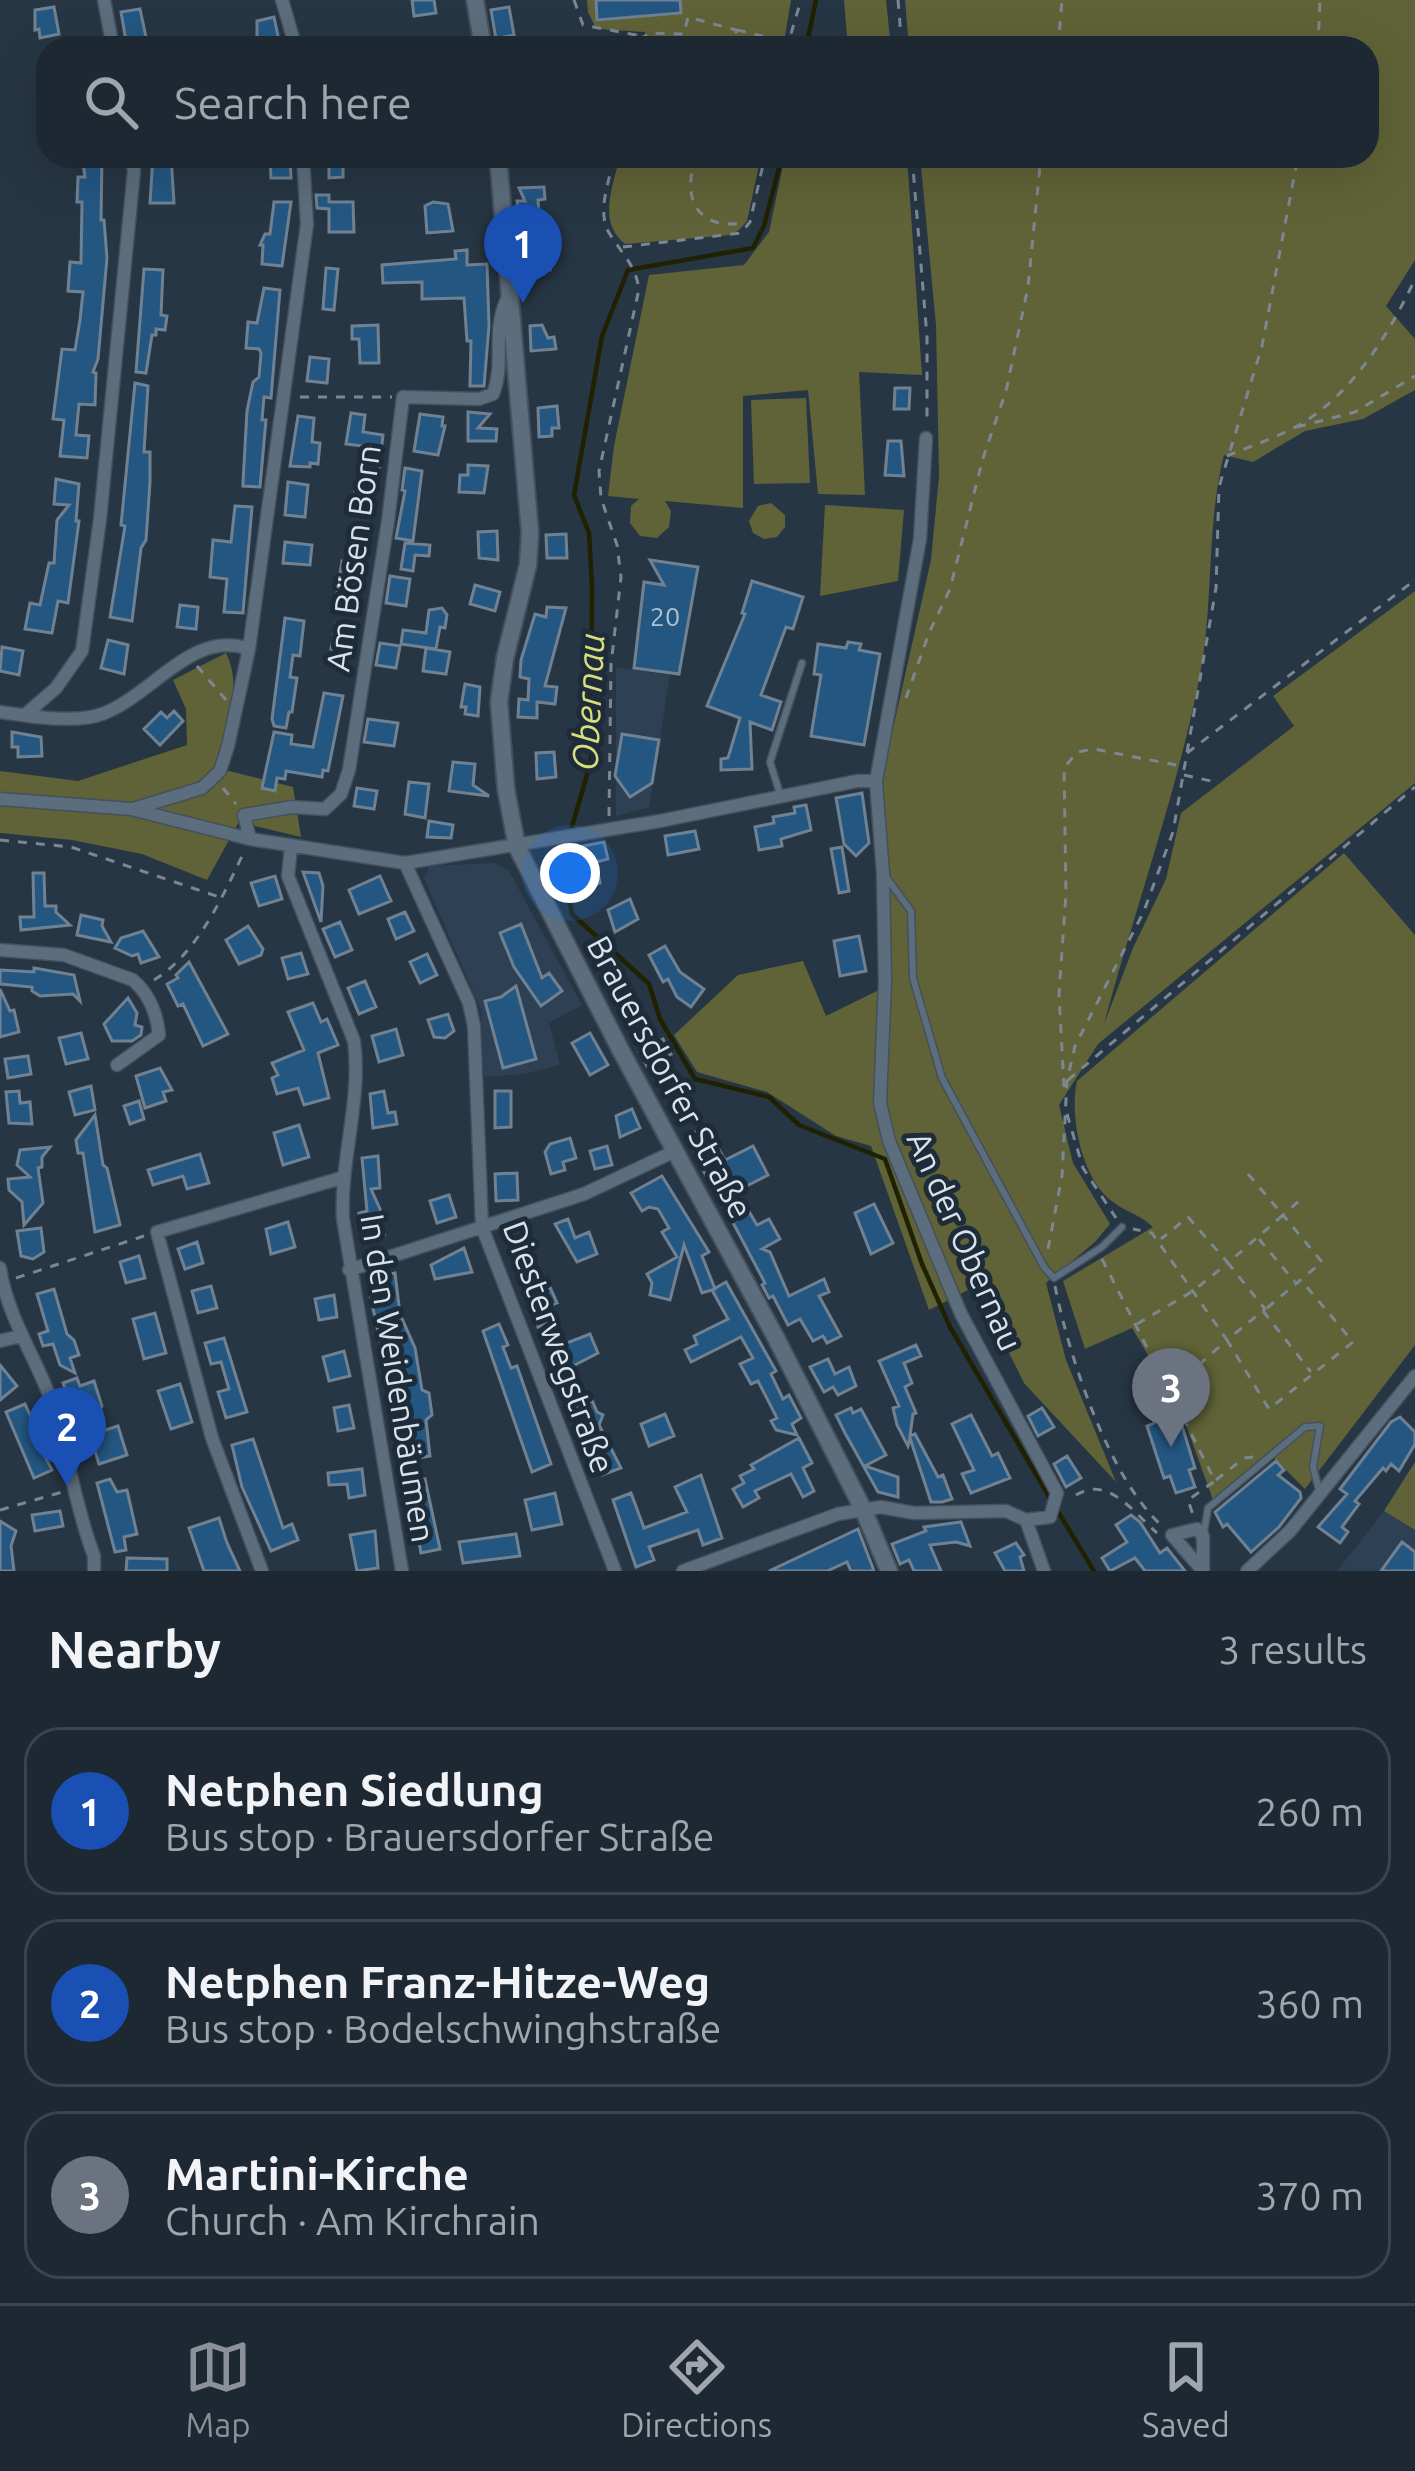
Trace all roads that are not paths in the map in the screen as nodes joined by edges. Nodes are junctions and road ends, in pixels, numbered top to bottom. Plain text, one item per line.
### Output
1 (104, 0) edge
2 (282, 0) edge
3 (476, 0) edge
4 (111, 36) edge
5 (292, 36) edge
6 (482, 36) edge
7 (134, 168) edge
8 (304, 168) edge
9 (498, 168) edge
10 (512, 291) junction
11 (926, 438) road end
12 (249, 649) junction
13 (802, 663) dead end
14 (0, 712) edge
15 (26, 714) junction
16 (876, 781) junction
17 (781, 796) junction
18 (0, 799) edge
19 (131, 809) junction
20 (250, 839) junction
21 (292, 847) junction
22 (517, 847) junction
23 (405, 863) junction
24 (884, 874) junction
25 (0, 950) edge
26 (118, 1065) dead end
27 (675, 1151) junction
28 (341, 1178) junction
29 (482, 1227) junction
30 (1122, 1227) road end
31 (350, 1270) junction
32 (1, 1275) edge
33 (21, 1336) junction
34 (0, 1341) edge
35 (1415, 1376) edge
36 (1322, 1492) junction
37 (863, 1509) junction
38 (1026, 1520) junction
39 (1203, 1536) junction
40 (94, 1571) edge
41 (262, 1571) edge
42 (403, 1571) edge
43 (615, 1571) edge
44 (683, 1571) edge
45 (889, 1571) edge
46 (1044, 1571) edge
47 (1203, 1571) edge
48 (1247, 1571) edge

1 - 4 street
2 - 5 street
3 - 6 street
7 - 15 street
8 - 12 street
9 - 10 street, Brauersdorfer Straße
10 - 20 street, Am Bösen Born
10 - 22 street, Brauersdorfer Straße
11 - 16 street, An der Obernau
12 - 15 street
12 - 19 street
13 - 17 lane
14 - 15 street
16 - 17 street
16 - 24 street, An der Obernau
17 - 22 street
18 - 19 street
19 - 20 street
20 - 21 street
21 - 23 street
21 - 28 street, In den Weidenbäumen
22 - 23 street
22 - 27 street, Brauersdorfer Straße
23 - 29 street, Diesterwegstraße
24 - 30 lane
24 - 38 street, An der Obernau
25 - 26 street
27 - 29 street
27 - 37 street, Brauersdorfer Straße
28 - 31 street, In den Weidenbäumen
28 - 41 street
29 - 31 street
29 - 43 street, Diesterwegstraße
31 - 42 street, In den Weidenbäumen
32 - 33 street
33 - 34 street
33 - 40 street
35 - 36 street
36 - 39 lane
36 - 48 street
37 - 38 street, An der Obernau
37 - 44 street, An der Obernau
37 - 45 street, Brauersdorfer Straße
38 - 46 street
39 - 47 street
39 - 47 street

